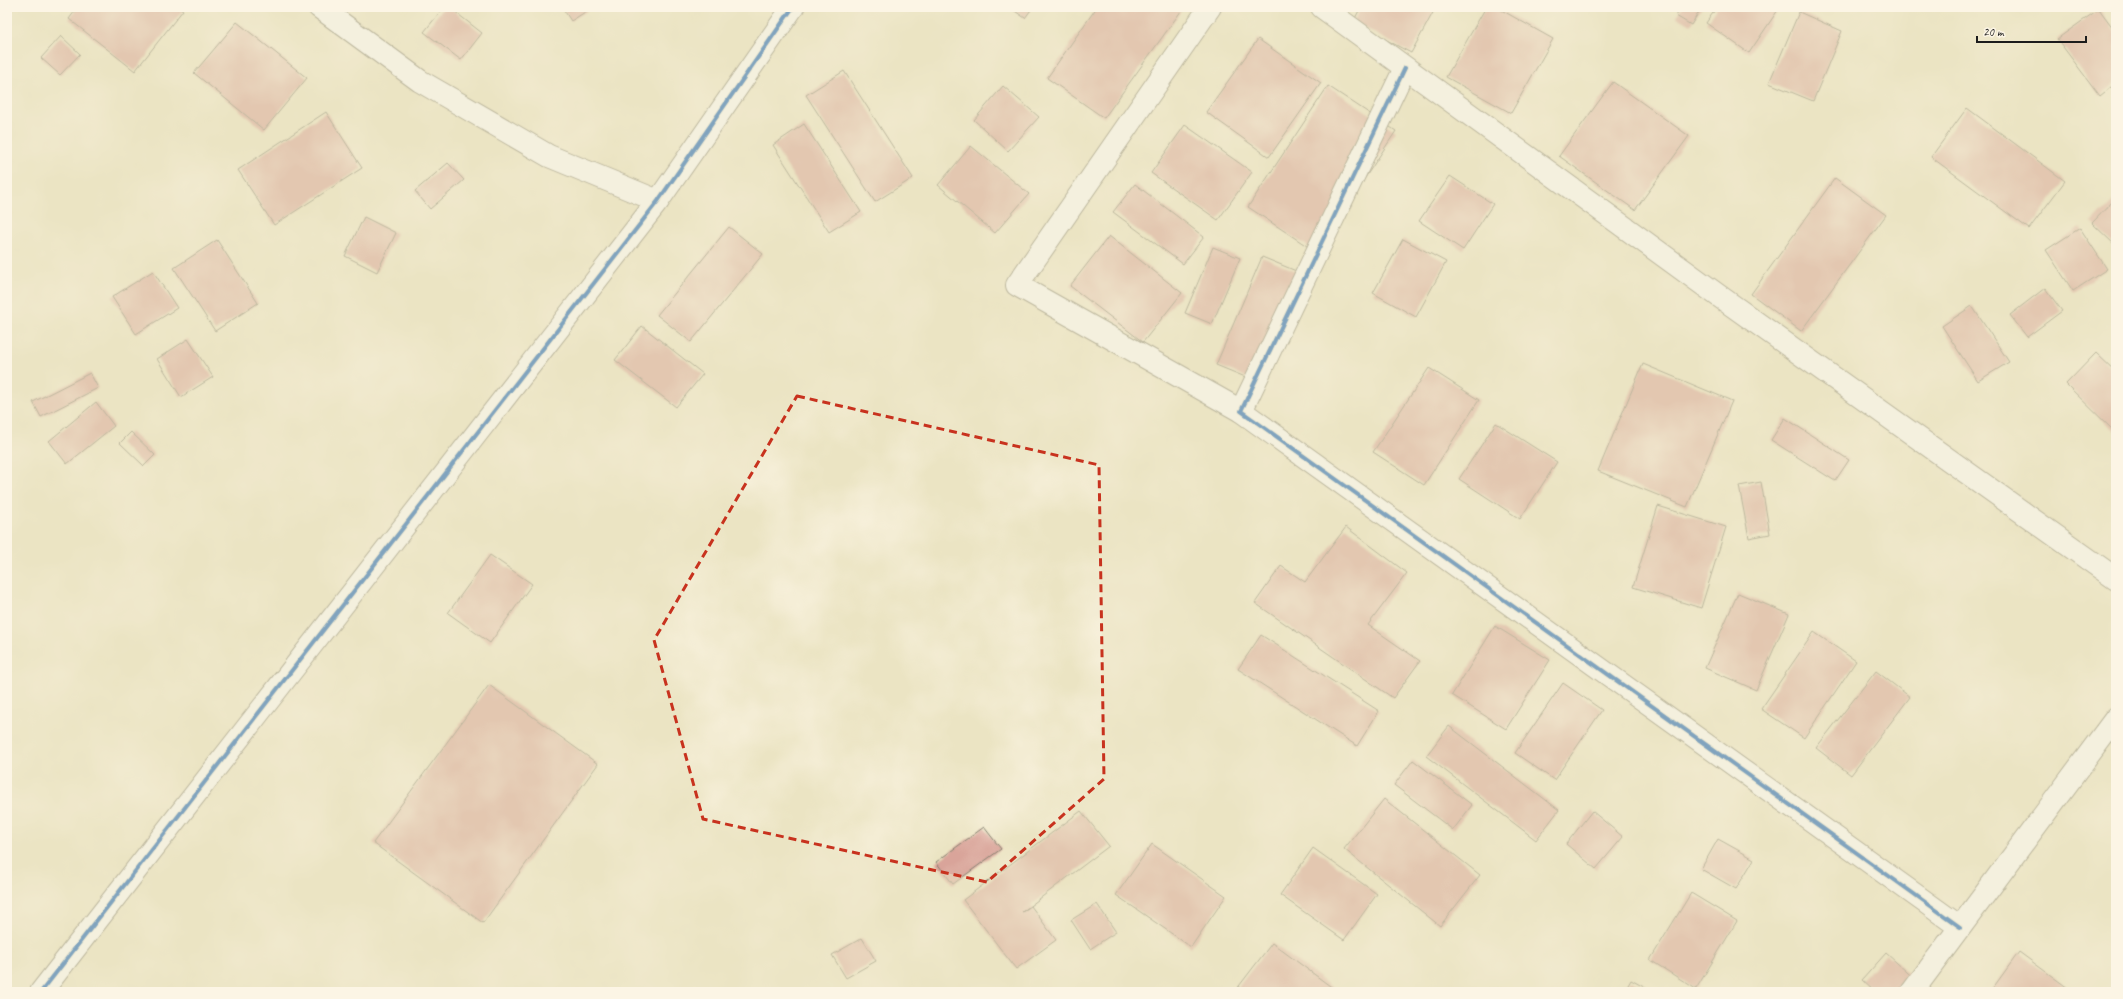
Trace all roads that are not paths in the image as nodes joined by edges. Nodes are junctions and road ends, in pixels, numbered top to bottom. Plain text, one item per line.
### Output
1 (319, 7) edge
2 (793, 7) edge
3 (1210, 7) edge
4 (1322, 7) edge
5 (1405, 68) junction
6 (658, 201) junction
7 (1240, 411) junction
8 (2116, 578) edge
9 (2116, 718) edge
10 (1960, 927) junction
11 (41, 992) edge
12 (1912, 992) edge

1 - 6 street
2 - 6 street
3 - 7 street
4 - 5 street
5 - 7 street
5 - 8 street
6 - 11 street
7 - 10 street
9 - 10 street
10 - 12 street

